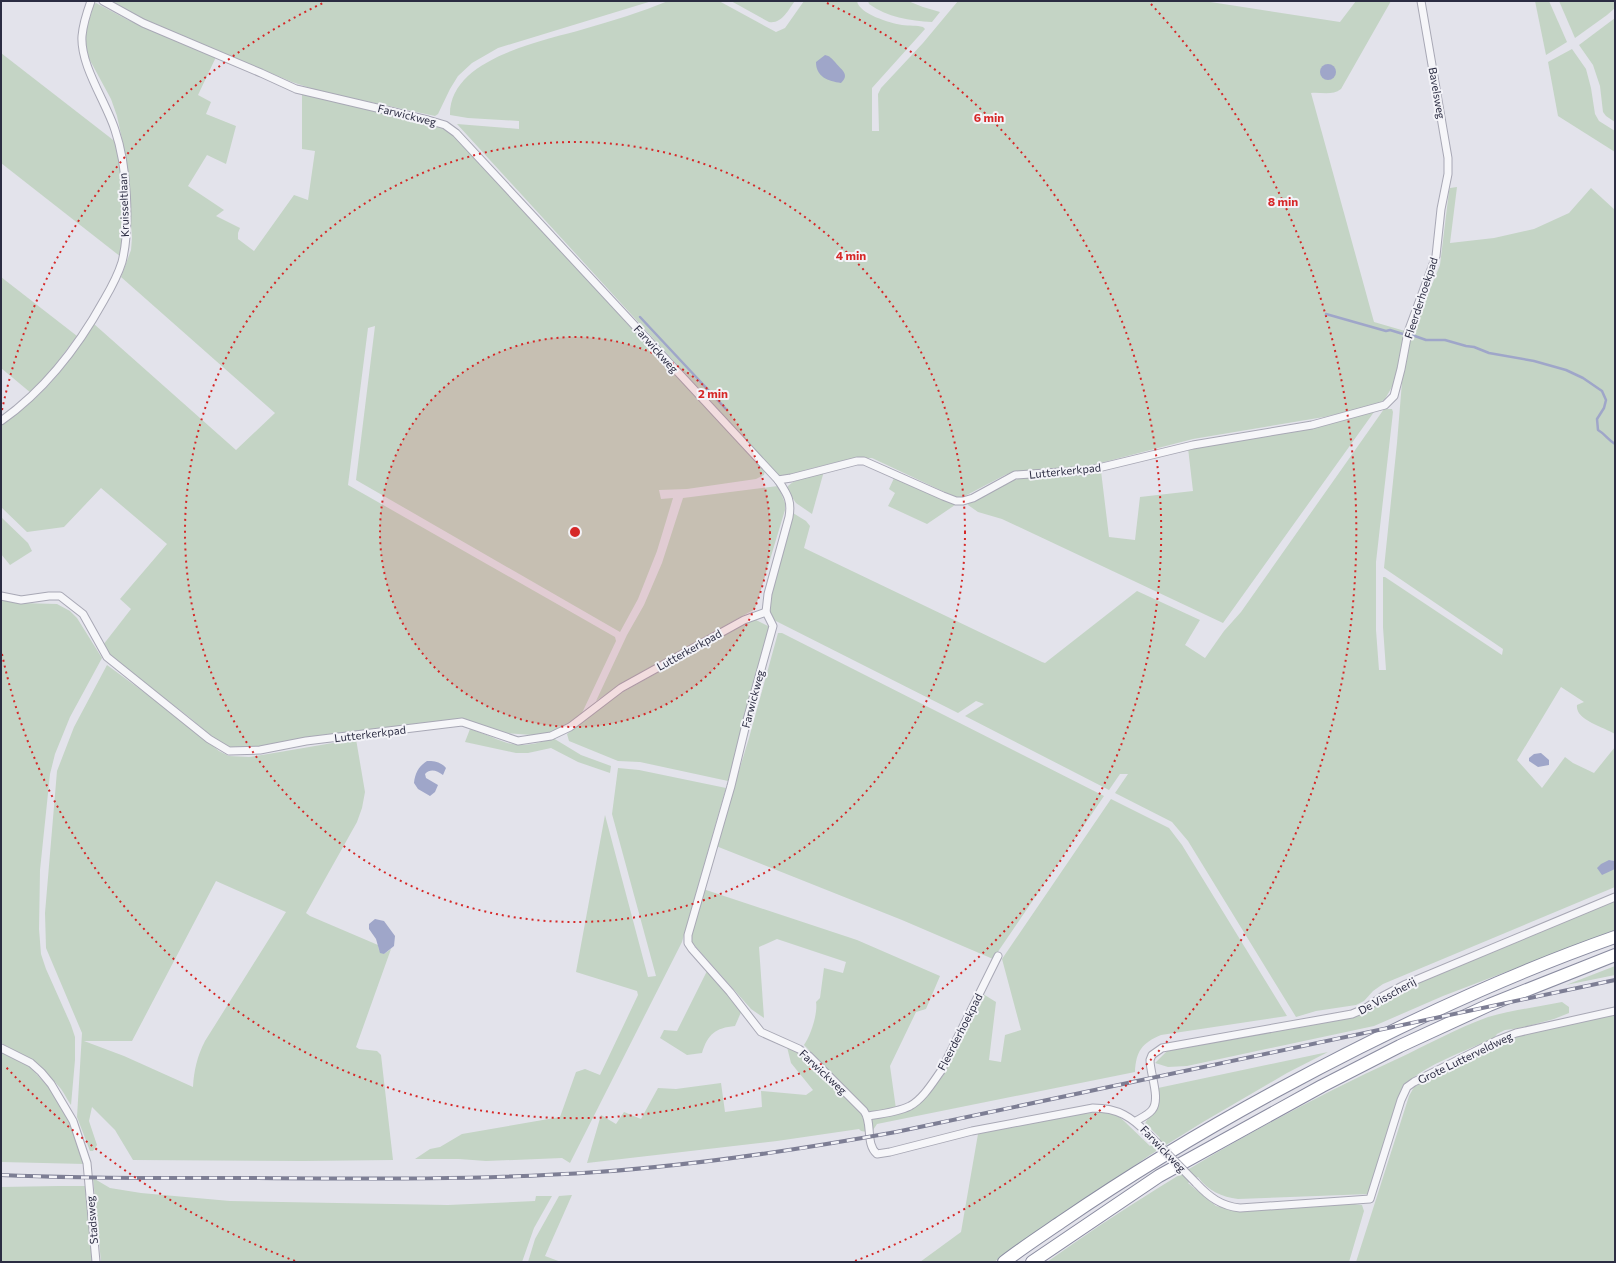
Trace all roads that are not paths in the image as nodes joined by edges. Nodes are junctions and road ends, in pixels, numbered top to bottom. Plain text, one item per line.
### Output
1 (91, 1) edge
2 (103, 1) edge
3 (1421, 1) edge
4 (1446, 186) joint
5 (1385, 405) joint
6 (1, 421) edge
7 (778, 480) junction
8 (1, 596) edge
9 (766, 612) junction
10 (1615, 897) edge
11 (1615, 937) edge
12 (1615, 955) edge
13 (998, 956) dead end
14 (1615, 1011) edge
15 (1, 1048) edge
16 (868, 1116) junction
17 (1136, 1121) junction
18 (1370, 1199) joint
19 (96, 1262) edge
20 (1004, 1262) edge
21 (1032, 1262) edge

1 - 6 street, Kruisseltlaan
2 - 7 street, Farwickweg
3 - 4 street, Bavelsweg
4 - 5 street, Fleerderhoekpad
5 - 7 street, Lutterkerkpad
7 - 9 street, Farwickweg
8 - 9 street, Lutterkerkpad
9 - 16 street, Farwickweg
10 - 17 street, De Visscherij
11 - 20 highway
12 - 21 highway
13 - 16 street, Fleerderhoekpad
14 - 18 street, Grote Lutterveldweg
15 - 19 street, Stadsweg
16 - 17 street, Farwickweg
17 - 18 street, Farwickweg, bridge

